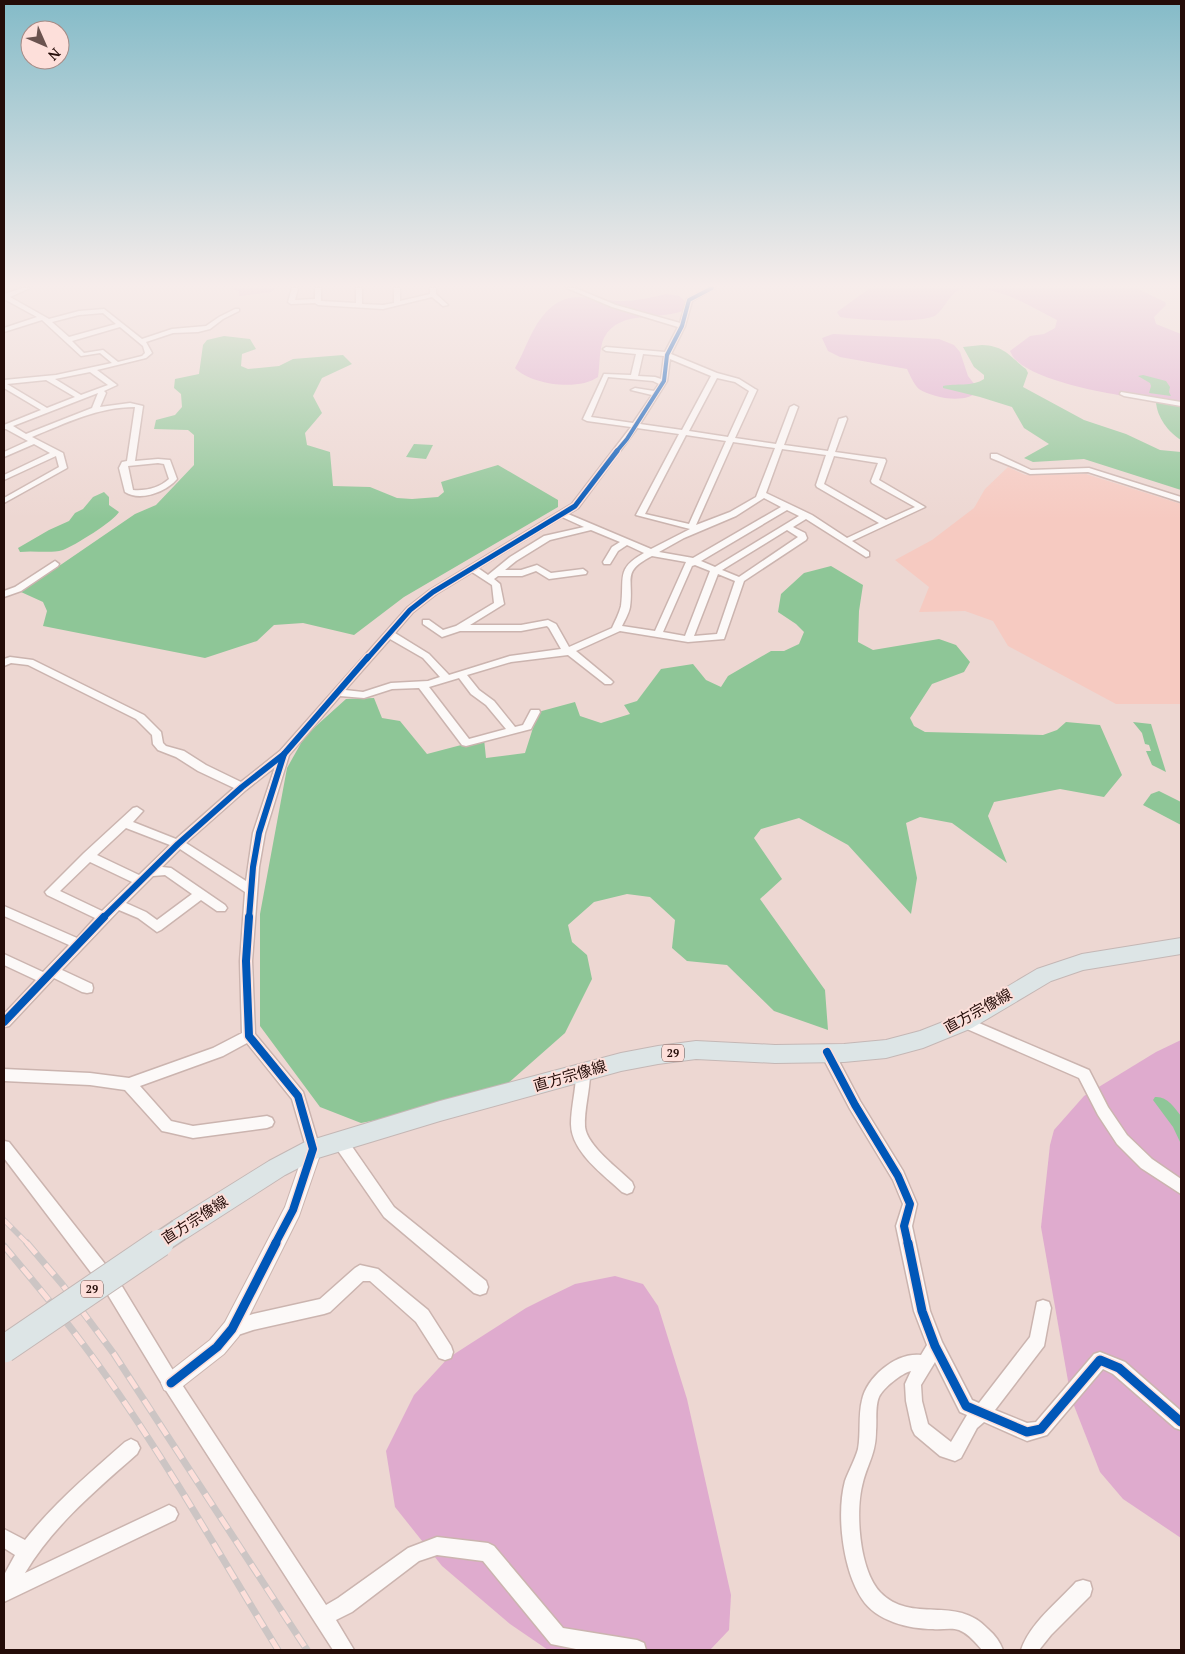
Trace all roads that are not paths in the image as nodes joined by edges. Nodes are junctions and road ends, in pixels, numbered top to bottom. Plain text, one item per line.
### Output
1 (112, 365) edge
2 (637, 365) edge
3 (665, 365) edge
4 (694, 365) edge
5 (92, 370) junction
6 (715, 374) junction
7 (634, 377) junction
8 (48, 378) junction
9 (662, 383) junction
10 (4, 384) edge
11 (99, 390) junction
12 (635, 390) dead end
13 (656, 392) junction
14 (1124, 394) dead end
15 (80, 397) junction
16 (1180, 401) edge
17 (794, 407) dead end
18 (46, 410) junction
19 (95, 410) junction
20 (843, 419) dead end
21 (7, 424) edge
22 (636, 426) junction
23 (683, 434) junction
24 (30, 439) junction
25 (731, 440) junction
26 (780, 446) junction
27 (55, 453) junction
28 (831, 453) junction
29 (4, 455) edge
30 (994, 456) dead end
31 (131, 463) junction
32 (4, 478) edge
33 (762, 494) junction
34 (1181, 500) edge
35 (4, 501) edge
36 (787, 507) junction
37 (561, 514) junction
38 (805, 516) junction
39 (885, 523) junction
40 (593, 527) junction
41 (695, 527) junction
42 (787, 527) junction
43 (846, 541) junction
44 (626, 542) junction
45 (652, 553) junction
46 (866, 554) dead end
47 (693, 561) junction
48 (607, 562) dead end
49 (55, 564) dead end
50 (472, 568) junction
51 (715, 570) junction
52 (583, 572) dead end
53 (493, 576) junction
54 (740, 580) junction
55 (4, 594) edge
56 (426, 622) dead end
57 (459, 628) junction
58 (618, 628) junction
59 (389, 634) junction
60 (658, 634) junction
61 (688, 638) junction
62 (568, 651) junction
63 (4, 663) edge
64 (460, 674) junction
65 (447, 679) junction
66 (608, 682) dead end
67 (422, 686) junction
68 (337, 694) junction
69 (535, 712) dead end
70 (513, 730) junction
71 (284, 754) junction
72 (242, 786) junction
73 (137, 811) dead end
74 (125, 823) junction
75 (178, 844) junction
76 (88, 856) junction
77 (145, 876) junction
78 (250, 889) junction
79 (200, 894) junction
80 (116, 904) junction
81 (221, 908) dead end
82 (4, 911) edge
83 (104, 917) junction
84 (79, 944) junction
85 (1181, 946) edge
86 (4, 959) edge
87 (49, 975) junction
88 (87, 988) dead end
89 (6, 1015) edge
90 (964, 1022) junction
91 (249, 1036) junction
92 (827, 1052) junction
93 (583, 1073) junction
94 (4, 1075) edge
95 (129, 1084) junction
96 (267, 1122) dead end
97 (339, 1140) junction
98 (4, 1147) edge
99 (313, 1149) junction
100 (627, 1187) dead end
101 (1181, 1187) edge
102 (480, 1287) dead end
103 (1043, 1308) dead end
104 (232, 1329) junction
105 (935, 1346) junction
106 (4, 1349) edge
107 (445, 1352) dead end
108 (924, 1364) junction
109 (171, 1384) junction
110 (982, 1413) junction
111 (1179, 1415) edge
112 (131, 1448) dead end
113 (169, 1514) dead end
114 (4, 1538) edge
115 (28, 1552) junction
116 (1083, 1589) dead end
117 (4, 1592) edge
118 (322, 1617) junction
119 (344, 1650) edge
120 (637, 1650) edge
121 (994, 1650) edge
122 (1030, 1650) edge

1 - 5 street
2 - 7 street
3 - 9 street
4 - 6 street
5 - 8 street
5 - 11 street
6 - 23 street
6 - 25 street
7 - 9 street
7 - 22 street
8 - 10 street
8 - 15 street
9 - 13 street
10 - 18 street
11 - 15 street
11 - 19 street
12 - 13 street
13 - 22 street
14 - 16 street
15 - 18 street
17 - 26 street
18 - 21 street
19 - 24 street
19 - 31 street
20 - 28 street
21 - 24 street
22 - 23 street
22 - 37 street
23 - 25 street
23 - 41 street
24 - 27 street
24 - 29 street
25 - 26 street
25 - 41 street
26 - 28 street
26 - 33 street
27 - 32 street
27 - 35 street
28 - 39 street
28 - 39 street
30 - 34 street
31 - 31 street
33 - 36 street
33 - 41 street
36 - 38 street
36 - 47 street
37 - 40 street
37 - 50 street
38 - 42 street
38 - 43 street
39 - 43 street
40 - 44 street
40 - 53 street
41 - 45 street
42 - 51 street
42 - 54 street
43 - 46 street
44 - 45 street
44 - 48 street
45 - 47 street
45 - 58 street
47 - 51 street
47 - 60 street
49 - 55 street
50 - 53 street
50 - 59 street
51 - 54 street
51 - 61 street
52 - 53 street
53 - 57 street
54 - 61 street
56 - 57 street
57 - 62 street
58 - 60 street
58 - 62 street
59 - 65 street
59 - 68 street
60 - 61 street
62 - 64 street
62 - 66 street
63 - 72 street
64 - 65 street
64 - 70 street
65 - 67 street
67 - 68 street
67 - 70 street
68 - 71 street
69 - 70 street
71 - 72 street
71 - 78 street
72 - 75 street
73 - 74 street
74 - 75 street
74 - 76 street
75 - 77 street
75 - 78 street
76 - 77 street
76 - 83 street
77 - 79 street
77 - 80 street
78 - 91 street
79 - 80 street
79 - 81 street
80 - 83 street
82 - 84 street
83 - 84 street
84 - 87 street
85 - 90 main road, 直方宗像線 / 29
86 - 87 street
87 - 88 street
87 - 89 street
90 - 92 main road, 直方宗像線 / 29
90 - 101 street
91 - 95 street
91 - 99 street
92 - 93 main road, 直方宗像線 / 29
92 - 105 street
93 - 97 main road, 直方宗像線 / 29
93 - 100 street
94 - 95 street
95 - 96 street
97 - 99 main road, 直方宗像線 / 29
97 - 102 street
98 - 109 street
99 - 104 street
99 - 106 main road, 直方宗像線 / 29, bridge
103 - 110 street
104 - 107 street
104 - 109 street
105 - 108 street
105 - 110 street
108 - 110 street
108 - 121 street
109 - 118 street
110 - 111 street
112 - 115 street
113 - 117 street
114 - 115 street
115 - 117 street
116 - 122 street
118 - 119 street
118 - 120 street

